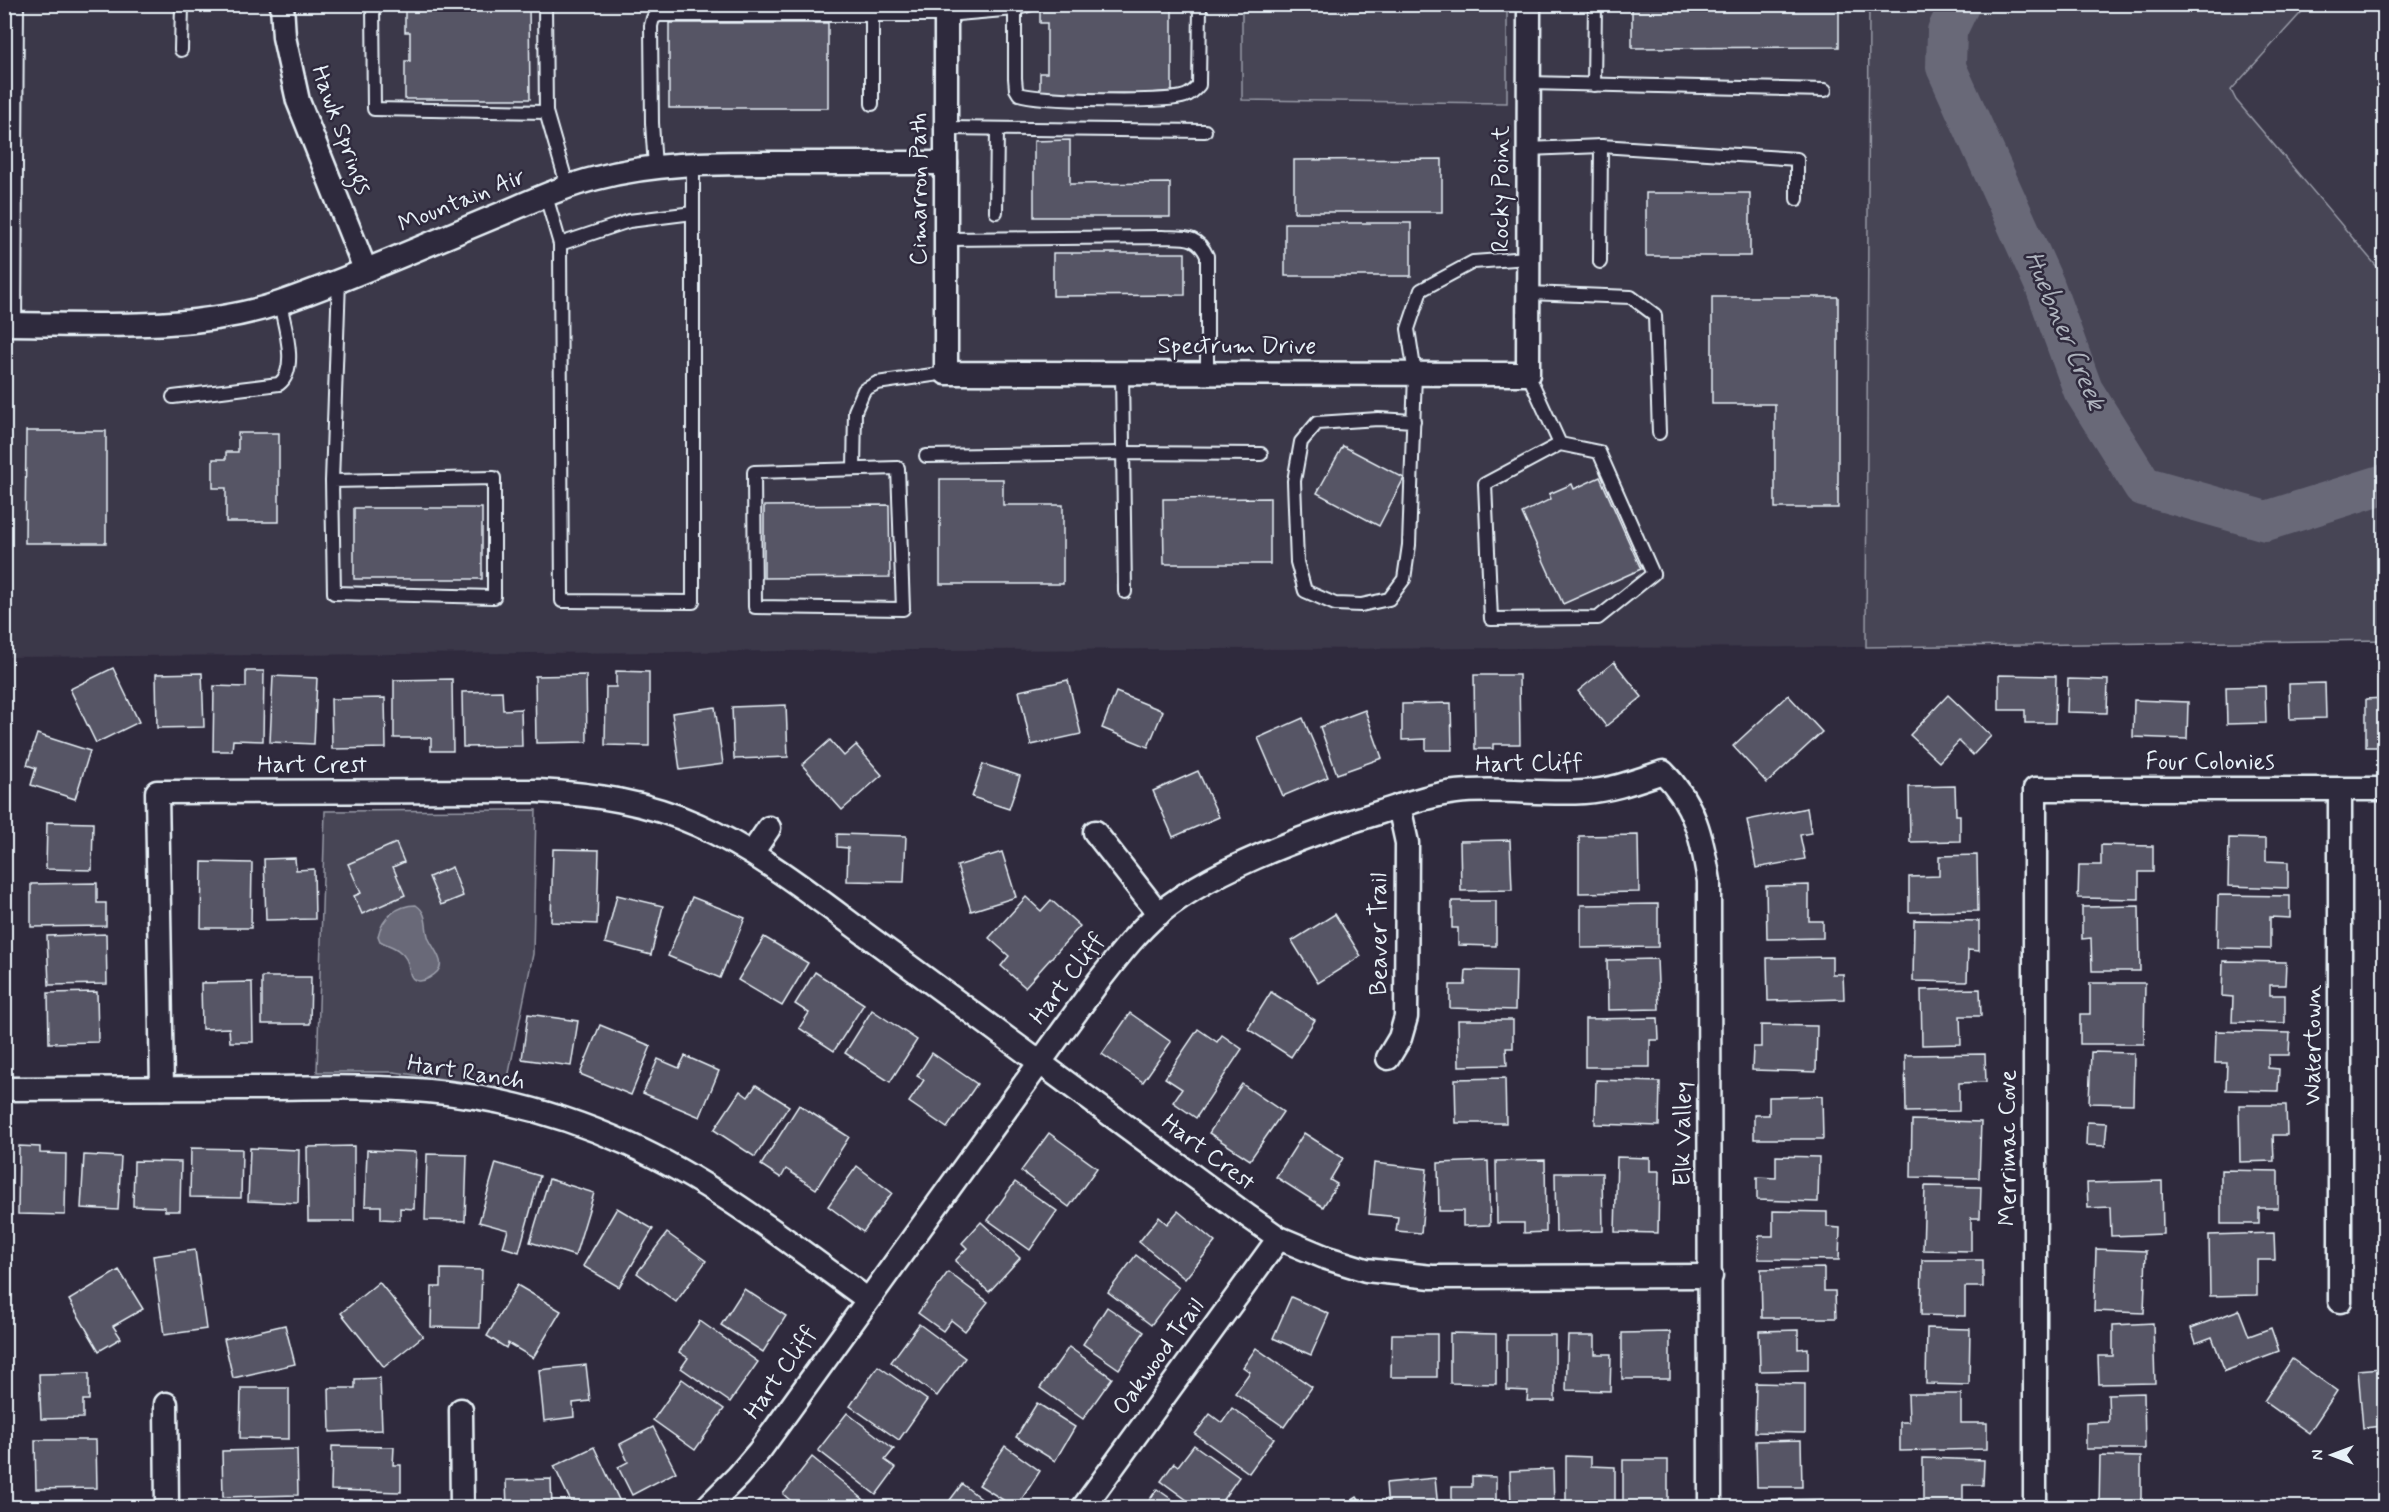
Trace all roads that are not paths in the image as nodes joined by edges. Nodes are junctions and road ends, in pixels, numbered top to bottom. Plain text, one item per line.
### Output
1 (17, 4) edge
2 (182, 4) edge
3 (282, 4) edge
4 (373, 4) edge
5 (545, 4) edge
6 (1031, 4) edge
7 (1200, 4) edge
8 (1529, 4) edge
9 (1595, 4) edge
10 (1015, 9) junction
11 (946, 10) edge
12 (872, 14) junction
13 (182, 50) dead end
14 (1529, 83) junction
15 (1593, 85) junction
16 (1826, 90) dead end
17 (872, 104) dead end
18 (546, 112) junction
19 (946, 128) junction
20 (997, 129) junction
21 (1205, 131) dead end
22 (1601, 146) junction
23 (1528, 149) junction
24 (946, 162) junction
25 (693, 163) junction
26 (655, 166) junction
27 (568, 188) junction
28 (546, 196) junction
29 (1797, 199) dead end
30 (996, 212) dead end
31 (693, 213) junction
32 (946, 239) junction
33 (561, 244) junction
34 (1528, 258) junction
35 (1600, 262) dead end
36 (365, 269) junction
37 (339, 280) junction
38 (1529, 293) junction
39 (280, 303) junction
40 (10, 324) edge
41 (946, 373) junction
42 (1122, 373) junction
43 (1207, 373) junction
44 (1415, 374) junction
45 (1528, 374) junction
46 (173, 397) dead end
47 (1414, 421) junction
48 (1659, 433) dead end
49 (1560, 444) junction
50 (1123, 453) junction
51 (1261, 454) dead end
52 (926, 456) dead end
53 (854, 469) junction
54 (332, 481) junction
55 (1125, 592) dead end
56 (1663, 772) joint
57 (2035, 789) joint
58 (2340, 789) junction
59 (2385, 789) edge
60 (1399, 806) junction
61 (769, 828) dead end
62 (1095, 832) dead end
63 (752, 853) junction
64 (1159, 914) junction
65 (1388, 1058) dead end
66 (1039, 1061) junction
67 (162, 1088) junction
68 (4, 1089) edge
69 (1279, 1238) junction
70 (1711, 1276) junction
71 (867, 1299) junction
72 (2340, 1301) dead end
73 (166, 1404) dead end
74 (461, 1410) dead end
75 (167, 1508) edge
76 (462, 1508) edge
77 (706, 1508) edge
78 (1083, 1508) edge
79 (1710, 1508) edge
80 (2035, 1508) edge

1 - 40 lane
2 - 13 lane
3 - 36 street, Hawk Springs
4 - 18 lane
5 - 18 lane
6 - 10 lane
7 - 10 lane
8 - 14 street, Rocky Point
9 - 15 lane
10 - 11 lane
11 - 12 lane
11 - 19 street, Cimarron Path
12 - 17 lane
12 - 26 lane
14 - 15 lane
14 - 23 street, Rocky Point
15 - 16 lane
18 - 27 lane
19 - 20 lane
19 - 24 street, Cimarron Path
20 - 21 lane
20 - 30 lane
22 - 23 lane
22 - 29 lane
22 - 35 lane
23 - 34 street, Rocky Point
24 - 25 street, Mountain Air
24 - 32 street, Cimarron Path
25 - 26 street, Mountain Air
25 - 31 lane
26 - 27 street, Mountain Air
27 - 28 street, Mountain Air
28 - 33 lane
28 - 36 street, Mountain Air
31 - 33 lane
31 - 33 lane
32 - 41 street, Cimarron Path
32 - 43 lane
34 - 38 street, Rocky Point
34 - 44 lane
36 - 37 street, Mountain Air
37 - 39 street, Mountain Air
37 - 54 lane
38 - 45 street, Rocky Point
38 - 48 lane
39 - 40 street, Mountain Air
39 - 46 lane
41 - 42 street, Spectrum Drive
41 - 53 lane
42 - 43 street, Spectrum Drive
42 - 50 lane
43 - 44 street, Spectrum Drive
44 - 45 street, Spectrum Drive
44 - 47 lane
45 - 49 lane
47 - 47 lane
49 - 49 lane
50 - 51 lane
50 - 52 lane
50 - 55 lane
53 - 53 lane
54 - 54 lane
56 - 60 street, Hart Cliff
56 - 70 street, Elk Valley
57 - 58 street, Four Colonies
57 - 80 street, Merrimac Cove
58 - 59 street, Four Colonies
58 - 72 street, Watertown
60 - 64 street, Hart Cliff
60 - 65 street, Beaver Trail
61 - 63 street
62 - 64 street
63 - 66 street, Hart Crest
63 - 67 street, Hart Crest
64 - 66 street, Hart Cliff
66 - 69 street, Hart Crest
66 - 71 street, Hart Cliff
67 - 68 street, Hart Ranch
67 - 71 street, Hart Ranch
69 - 70 street, Hart Crest
69 - 78 street, Oakwood Trail
70 - 79 street, Elk Valley
71 - 77 street, Hart Cliff
73 - 75 street
74 - 76 street

